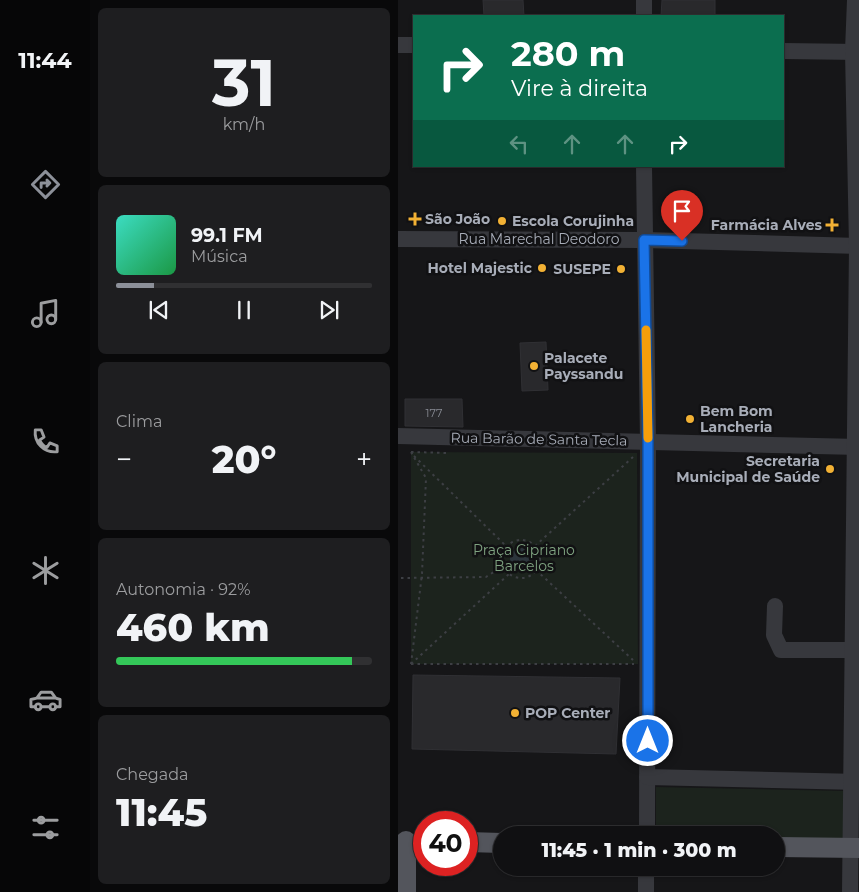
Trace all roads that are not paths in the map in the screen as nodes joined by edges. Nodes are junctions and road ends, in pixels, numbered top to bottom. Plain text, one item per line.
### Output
1 (644, 0) edge
2 (855, 0) edge
3 (644, 15) edge
4 (398, 45) edge
5 (413, 45) edge
6 (784, 50) edge
7 (856, 51) edge
8 (644, 167) edge
9 (398, 239) edge
10 (644, 240) junction
11 (858, 246) edge
12 (398, 436) edge
13 (643, 447) junction
14 (857, 447) edge
15 (774, 606) dead end
16 (853, 650) junction
17 (647, 777) junction
18 (856, 782) edge
19 (647, 826) edge
20 (407, 839) edge
21 (478, 842) edge
22 (493, 843) edge
23 (785, 847) edge
24 (855, 848) edge
25 (646, 876) edge
26 (406, 892) edge
27 (646, 892) edge
28 (850, 892) edge

1 - 3 street
2 - 7 street
4 - 5 street
6 - 7 street
7 - 11 street
8 - 10 street
9 - 10 street, Rua Marechal Deodoro
10 - 11 street, Rua Marechal Deodoro
10 - 13 street
11 - 14 street
12 - 13 street, Rua Barão de Santa Tecla
13 - 14 street, Rua Barão de Santa Tecla
13 - 17 street
14 - 16 street
15 - 16 street
16 - 18 street
17 - 18 street
17 - 19 street
18 - 24 street
20 - 26 main road
21 - 22 main road
23 - 24 main road
24 - 28 street
25 - 27 street

